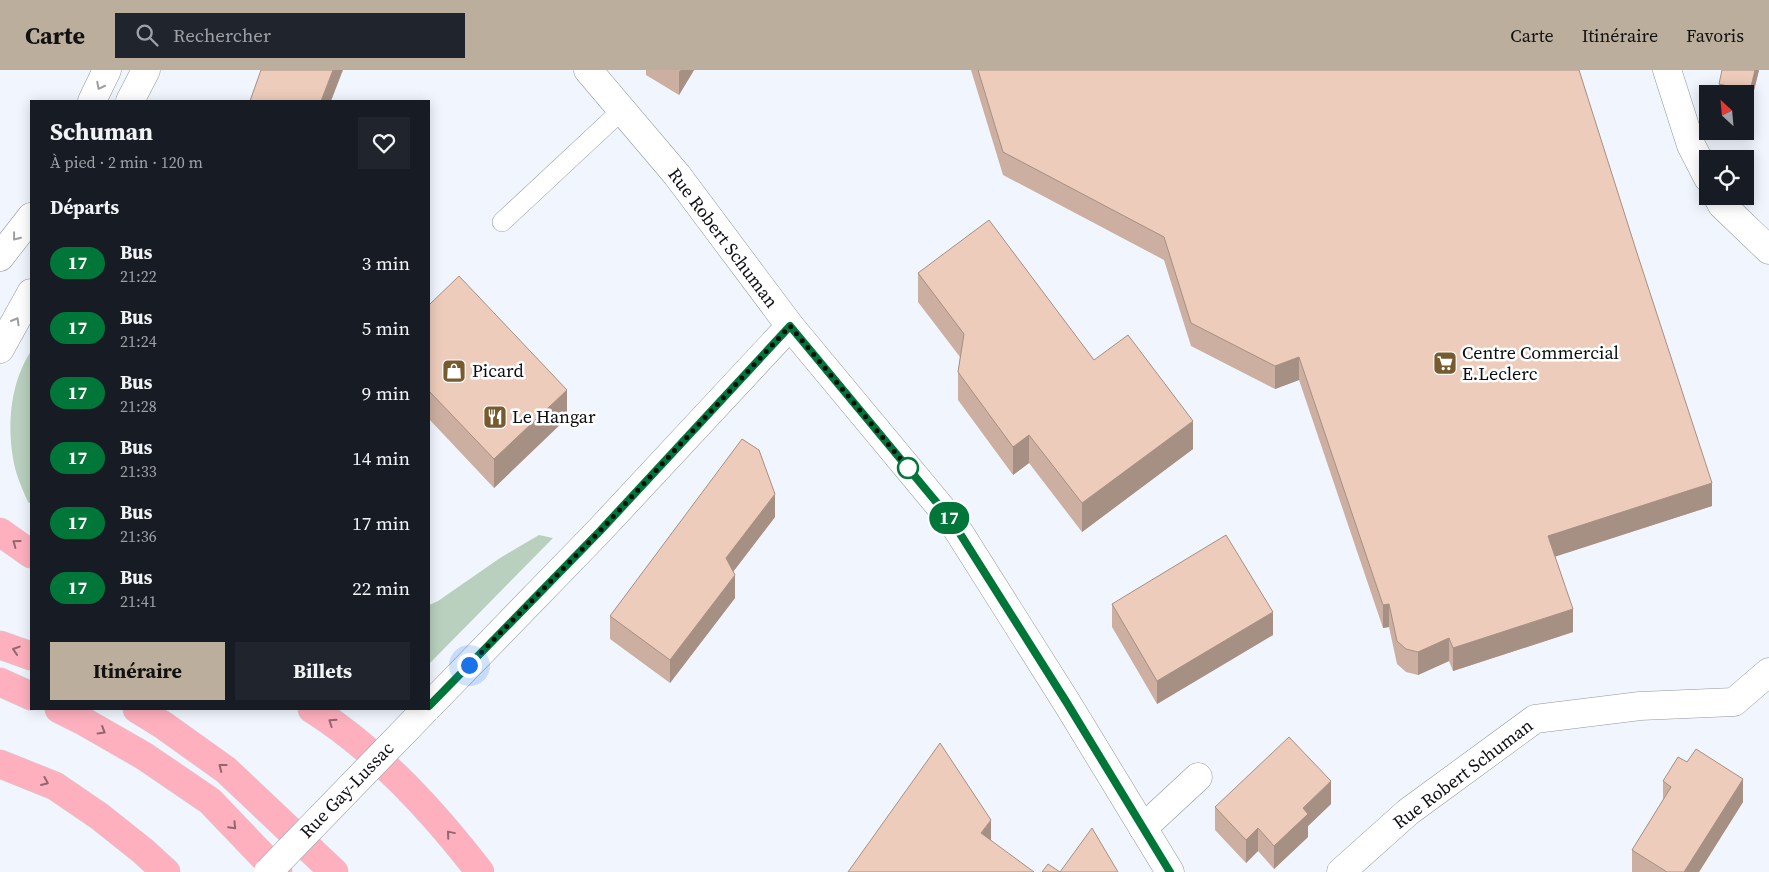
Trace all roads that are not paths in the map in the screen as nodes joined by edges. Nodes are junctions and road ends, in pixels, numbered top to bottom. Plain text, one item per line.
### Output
1 (107, 70) edge
2 (146, 70) edge
3 (588, 70) edge
4 (1667, 70) edge
5 (92, 100) edge
6 (131, 100) edge
7 (622, 110) junction
8 (1699, 162) edge
9 (1722, 205) edge
10 (30, 218) edge
11 (502, 222) dead end
12 (1769, 250) edge
13 (0, 257) edge
14 (30, 295) edge
15 (790, 326) junction
16 (0, 349) edge
17 (0, 532) edge
18 (30, 553) edge
19 (0, 645) edge
20 (30, 656) edge
21 (1769, 672) edge
22 (0, 682) edge
23 (30, 696) edge
24 (433, 702) edge
25 (61, 710) edge
26 (139, 710) edge
27 (314, 710) edge
28 (425, 710) edge
29 (0, 764) edge
30 (1198, 777) dead end
31 (1144, 828) junction
32 (166, 872) edge
33 (268, 872) edge
34 (278, 872) edge
35 (334, 872) edge
36 (480, 872) edge
37 (1170, 872) edge
38 (1341, 872) edge

1 -> 5 street
2 - 6 street
3 - 7 street, Rue Robert Schuman
4 - 8 street
7 - 11 lane
7 - 15 street, Rue Robert Schuman
9 - 12 street
10 -> 13 street
16 -> 14 street
15 - 24 street, Rue Gay-Lussac
15 - 31 street, Rue Robert Schuman
18 -> 17 highway
20 -> 19 highway
21 - 38 street, Rue Robert Schuman
22 - 23 highway
25 -> 34 highway
35 -> 26 highway
36 -> 27 highway
28 - 33 street, Rue Gay-Lussac, bridge
29 -> 32 highway
30 - 31 street
31 - 37 street, Rue Robert Schuman

